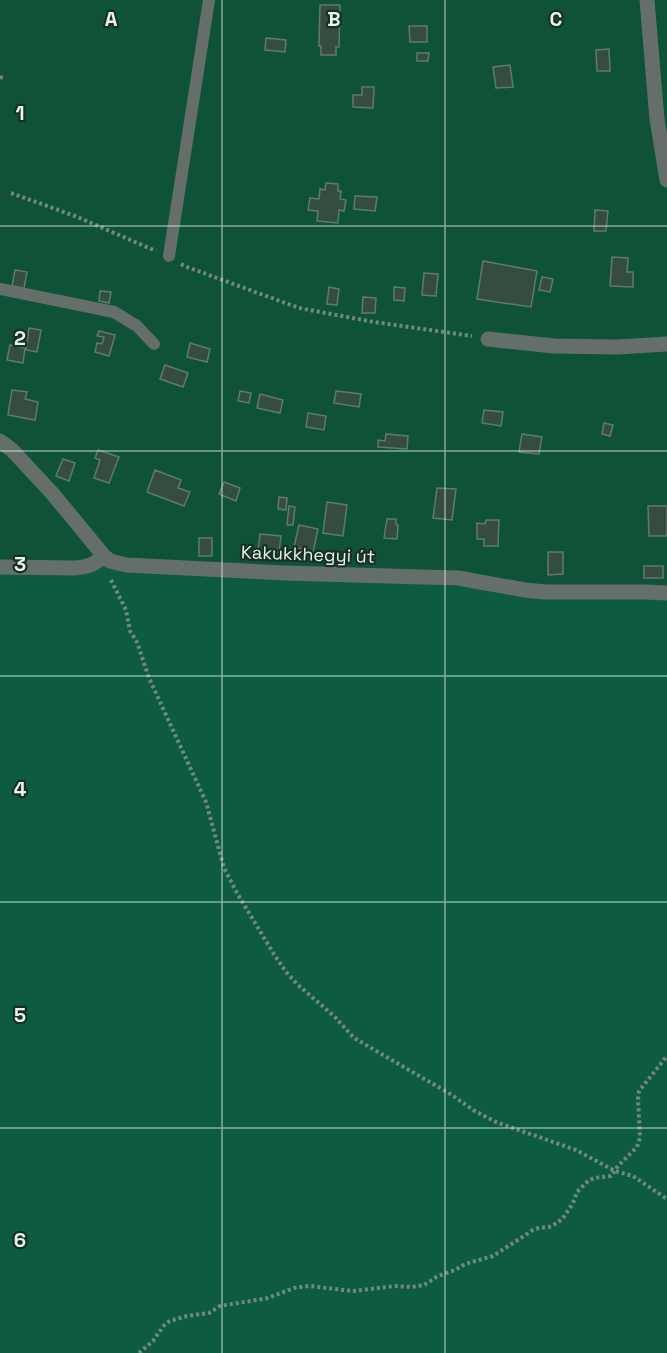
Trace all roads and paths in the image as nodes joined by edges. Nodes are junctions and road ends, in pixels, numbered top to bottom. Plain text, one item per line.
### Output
1 (209, 0) edge
2 (647, 0) edge
3 (667, 180) edge
4 (11, 193) dead end
5 (169, 256) junction
6 (0, 289) edge
7 (488, 339) joint
8 (154, 344) dead end
9 (667, 344) edge
10 (0, 441) edge
11 (104, 556) junction
12 (0, 567) edge
13 (667, 593) edge
14 (667, 1056) edge
15 (615, 1172) junction
16 (667, 1199) edge
17 (139, 1353) edge

1 - 5 lane
2 - 3 street
4 - 5 path
5 - 7 path
6 - 8 lane
7 - 9 street
10 - 11 street
11 - 12 street
11 - 13 street, Kakukkhegyi út
11 - 15 path
14 - 15 path
15 - 16 path
15 - 17 path

